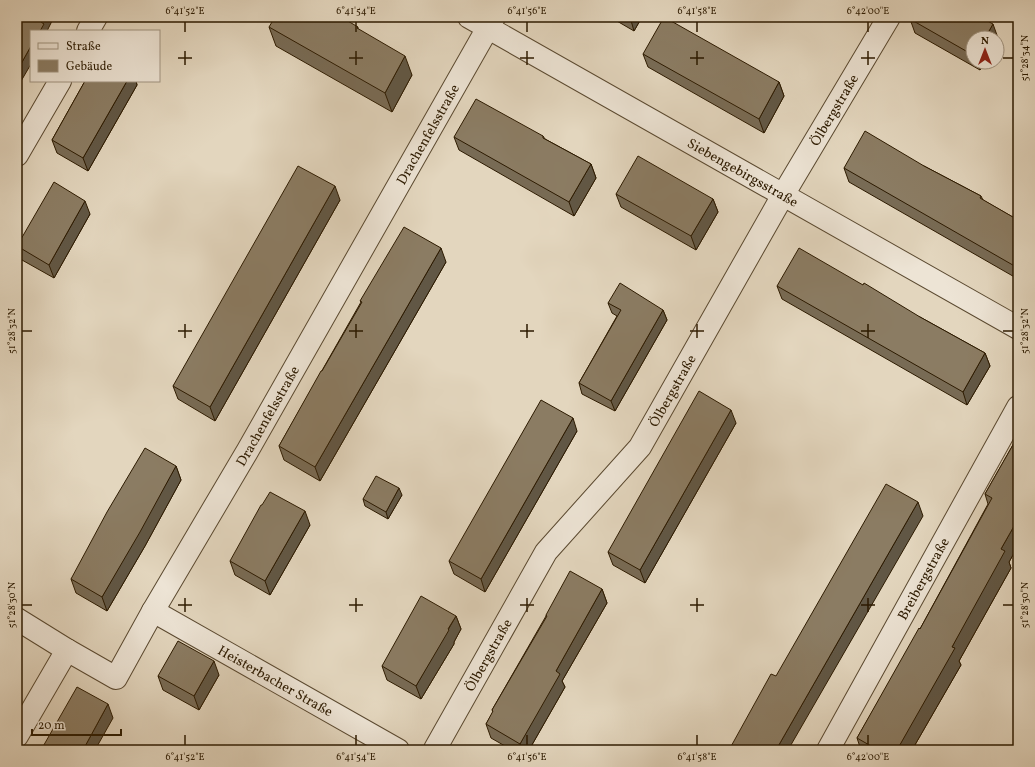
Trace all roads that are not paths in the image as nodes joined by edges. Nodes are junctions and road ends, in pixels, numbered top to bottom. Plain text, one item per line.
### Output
1 (96, 17) edge
2 (889, 17) edge
3 (483, 21) edge
4 (89, 30) edge
5 (59, 82) edge
6 (17, 155) edge
7 (783, 195) junction
8 (1018, 328) edge
9 (1018, 407) edge
10 (153, 611) junction
11 (17, 620) edge
12 (67, 650) junction
13 (17, 736) edge
14 (398, 750) edge
15 (433, 750) edge
16 (828, 750) edge

1 - 4 street
2 - 7 street, Ölbergstraße
3 - 7 street, Siebengebirgsstraße
3 - 10 street, Drachenfelsstraße
5 - 6 street
7 - 8 street, Siebengebirgsstraße
7 - 15 street, Ölbergstraße
9 - 16 street, Breibergstraße
10 - 12 street, Drachenfelsstraße
10 - 14 street, Heisterbacher Straße
11 - 12 street
12 - 13 street

